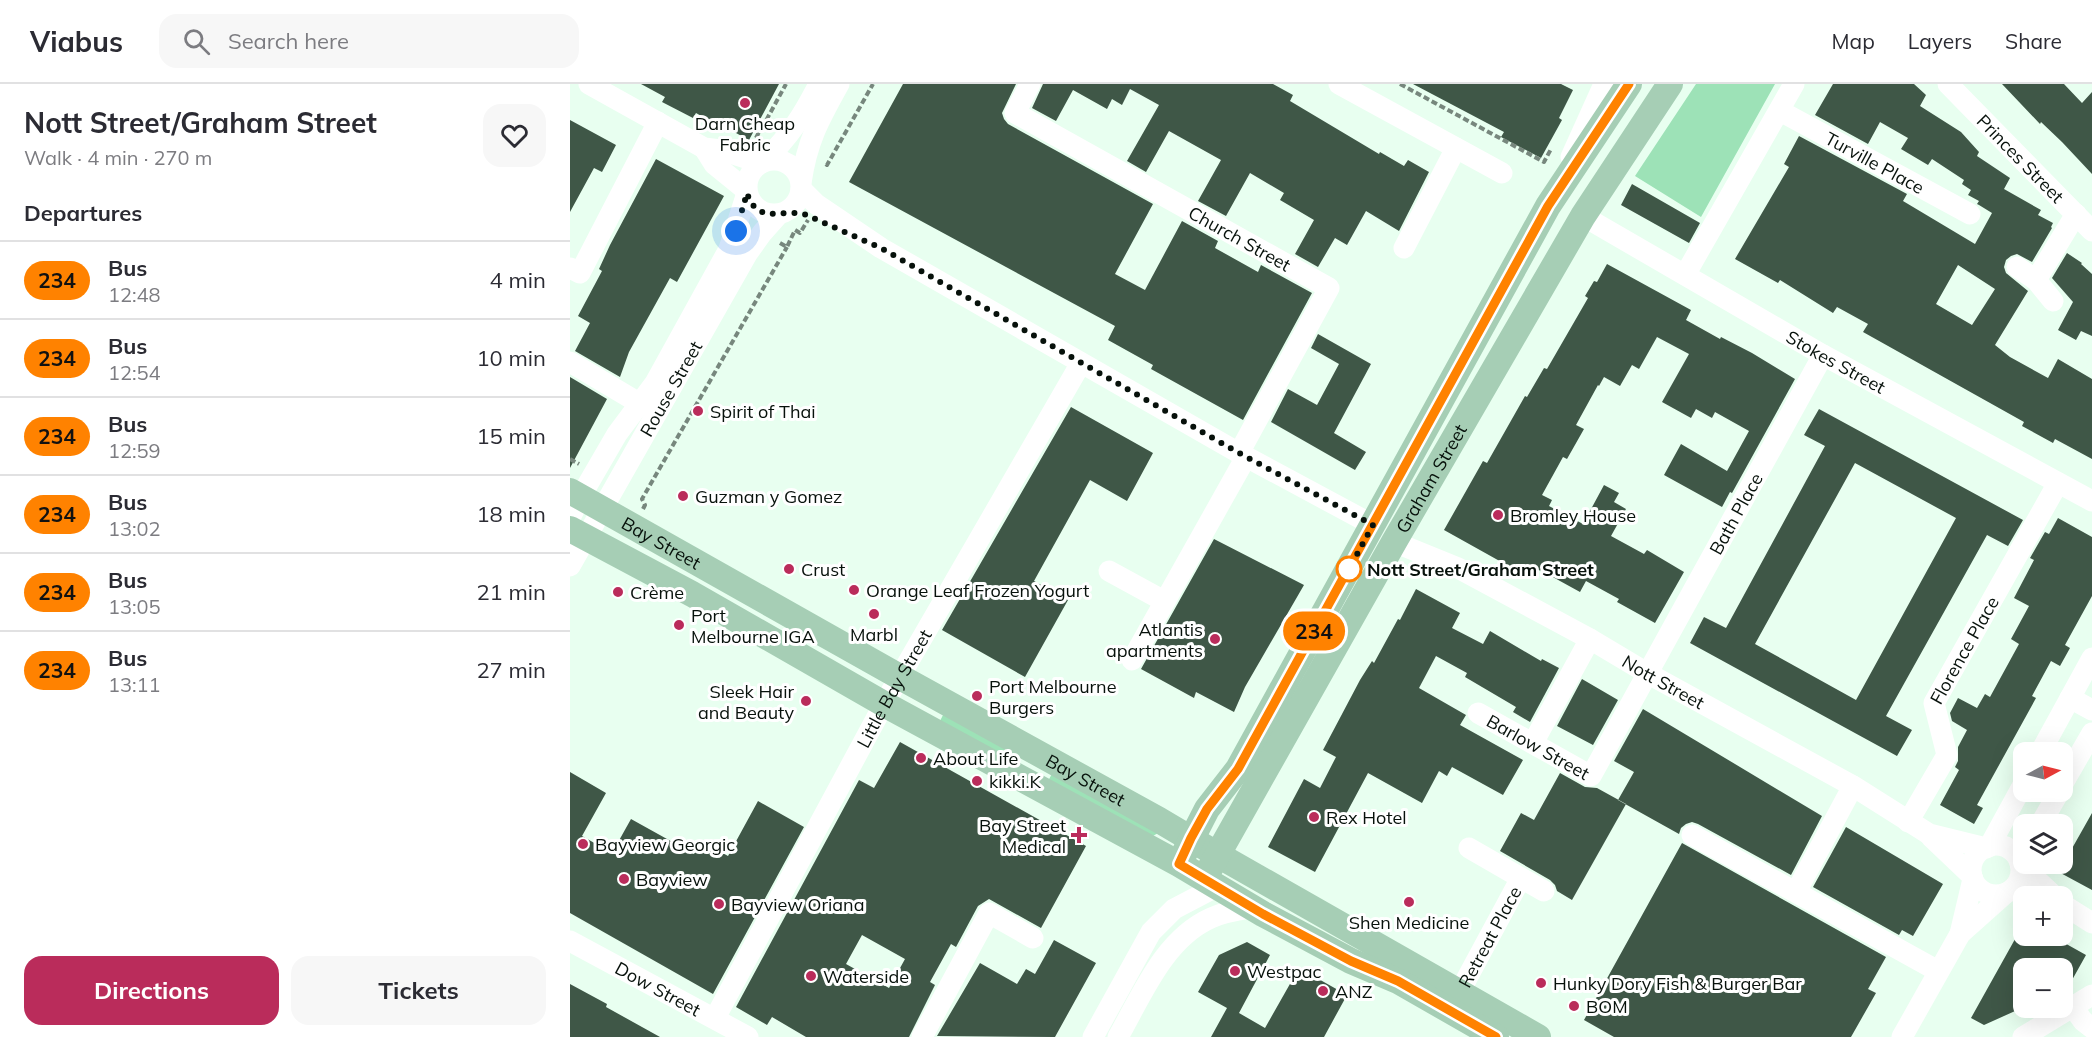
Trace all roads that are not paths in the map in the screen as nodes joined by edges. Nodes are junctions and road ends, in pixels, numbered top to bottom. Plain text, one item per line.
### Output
1 (589, 84) edge
2 (819, 84) edge
3 (839, 84) edge
4 (1030, 84) edge
5 (1339, 84) edge
6 (1604, 84) edge
7 (1629, 84) edge
8 (1670, 84) edge
9 (1794, 84) edge
10 (1948, 84) edge
11 (1780, 111) junction
12 (658, 122) junction
13 (704, 148) junction
14 (1456, 148) junction
15 (762, 163) junction
16 (1502, 173) dead end
17 (801, 186) junction
18 (747, 192) junction
19 (1548, 206) junction
20 (781, 214) junction
21 (1970, 214) dead end
22 (2076, 214) junction
23 (1583, 216) junction
24 (2092, 231) edge
25 (881, 248) junction
26 (1404, 248) dead end
27 (2017, 267) dead end
28 (570, 268) edge
29 (1685, 275) junction
30 (2036, 280) junction
31 (2052, 301) dead end
32 (1823, 355) junction
33 (570, 362) edge
34 (1081, 363) junction
35 (639, 403) junction
36 (1243, 455) junction
37 (2058, 483) junction
38 (2092, 501) edge
39 (603, 508) junction
40 (575, 514) edge
41 (1373, 525) junction
42 (1394, 542) junction
43 (570, 566) edge
44 (706, 568) junction
45 (1109, 571) dead end
46 (692, 594) junction
47 (1164, 601) junction
48 (1590, 639) junction
49 (2092, 658) edge
50 (1132, 660) dead end
51 (1647, 673) junction
52 (900, 677) junction
53 (2070, 698) junction
54 (884, 704) junction
55 (2092, 710) edge
56 (1478, 713) dead end
57 (2092, 733) edge
58 (2046, 742) edge
59 (1533, 743) junction
60 (2073, 766) edge
61 (1853, 786) junction
62 (2013, 802) edge
63 (1908, 822) junction
64 (1929, 834) junction
65 (1692, 835) dead end
66 (1191, 838) junction
67 (1987, 847) junction
68 (1469, 848) dead end
69 (2013, 853) edge
70 (1218, 855) junction
71 (1179, 864) junction
72 (2020, 874) edge
73 (2034, 874) edge
74 (1257, 877) junction
75 (1973, 877) junction
76 (1521, 878) junction
77 (1210, 883) junction
78 (2045, 886) edge
79 (1544, 891) dead end
80 (1796, 892) junction
81 (2006, 893) junction
82 (2013, 894) edge
83 (1251, 908) junction
84 (2073, 911) edge
85 (2092, 923) edge
86 (1960, 934) junction
87 (1034, 938) dead end
88 (570, 941) edge
89 (1156, 970) junction
90 (1938, 971) junction
91 (1129, 972) junction
92 (1459, 993) junction
93 (2092, 995) edge
94 (2073, 1007) joint
95 (715, 1018) junction
96 (2055, 1018) edge
97 (2092, 1028) edge
98 (1907, 1035) edge
99 (748, 1037) edge
100 (922, 1037) edge
101 (1093, 1037) edge
102 (1118, 1037) edge
103 (1496, 1037) edge
104 (1538, 1037) edge
105 (2024, 1037) edge

1 - 12 street
2 - 15 street
3 - 17 street
4 - 36 street, Church Street
5 - 14 street
6 - 19 street, Graham Street
7 - 19 main road, Graham Street
8 - 23 main road, Graham Street
9 - 11 street
10 - 22 street, Princes Street
11 - 21 street, Turville Place
11 - 29 street
12 - 13 street
12 - 28 street
13 - 15 street
13 - 18 street
14 - 16 street
14 - 26 street
15 - 17 street
15 - 18 street
17 - 20 street
17 - 25 street
18 - 20 street
18 - 35 street, Rouse Street
19 - 41 main road, Graham Street
20 - 25 street
20 - 39 street, Rouse Street
22 - 24 street, Princes Street
22 - 30 street
23 - 29 street, Stokes Street
23 - 42 main road, Graham Street
25 - 34 street
27 - 30 street
29 - 32 street, Stokes Street
30 - 31 street
32 - 37 street, Stokes Street
32 - 51 street, Bath Place
33 - 35 street
34 - 36 street
34 - 52 street, Little Bay Street
35 - 40 street, Rouse Street
36 - 41 street
36 - 47 street
37 - 38 street, Stokes Street
37 - 63 street, Florence Place
39 - 40 main road, Bay Street
39 - 40 street, Rouse Street
39 - 44 main road, Bay Street
40 - 43 street, Rouse Street
40 - 46 main road, Bay Street
41 - 66 main road, Graham Street
42 - 48 street, Nott Street
42 - 70 main road, Graham Street
44 - 46 main road
44 - 52 main road, Bay Street
45 - 47 street
46 - 54 main road, Bay Street
47 - 50 street
48 - 51 street, Nott Street
48 - 59 street
49 - 53 street
51 - 59 street, Barlow Street
51 - 61 street, Nott Street
52 - 54 street, Little Bay Street
52 - 66 main road, Bay Street
53 - 55 street
53 - 58 street
54 - 71 main road, Bay Street
54 - 95 street, Little Bay Street
56 - 59 street, Barlow Street
57 - 60 street
61 - 63 street, Nott Street
61 - 80 street
62 - 67 street
63 - 64 street, Nott Street
64 - 67 street, Nott Street
64 - 75 street, Nott Street
65 - 80 street
66 - 70 main road, Bay Street
66 - 71 main road, Graham Street
67 - 69 street
67 - 75 street
68 - 76 street, Retreat Place
70 - 74 main road, Bay Street
70 - 77 main road, Graham Street
71 - 77 main road, Bay Street
72 - 81 street
73 - 78 street
74 - 77 main road
74 - 92 main road, Bay Street
75 - 81 street
75 - 86 street
76 - 79 street, Retreat Place
76 - 92 street, Retreat Place
77 - 83 main road, Bay Street
77 - 91 street
80 - 90 street
81 - 82 street
81 - 86 street
83 - 89 street
83 - 103 main road, Bay Street
84 - 85 street
86 - 90 street
87 - 100 street
88 - 95 street, Dow Street
89 - 91 street
89 - 102 street
90 - 98 street
91 - 101 street
92 - 104 main road, Bay Street
93 - 94 street
94 - 97 street
95 - 99 street, Dow Street
96 - 105 street

